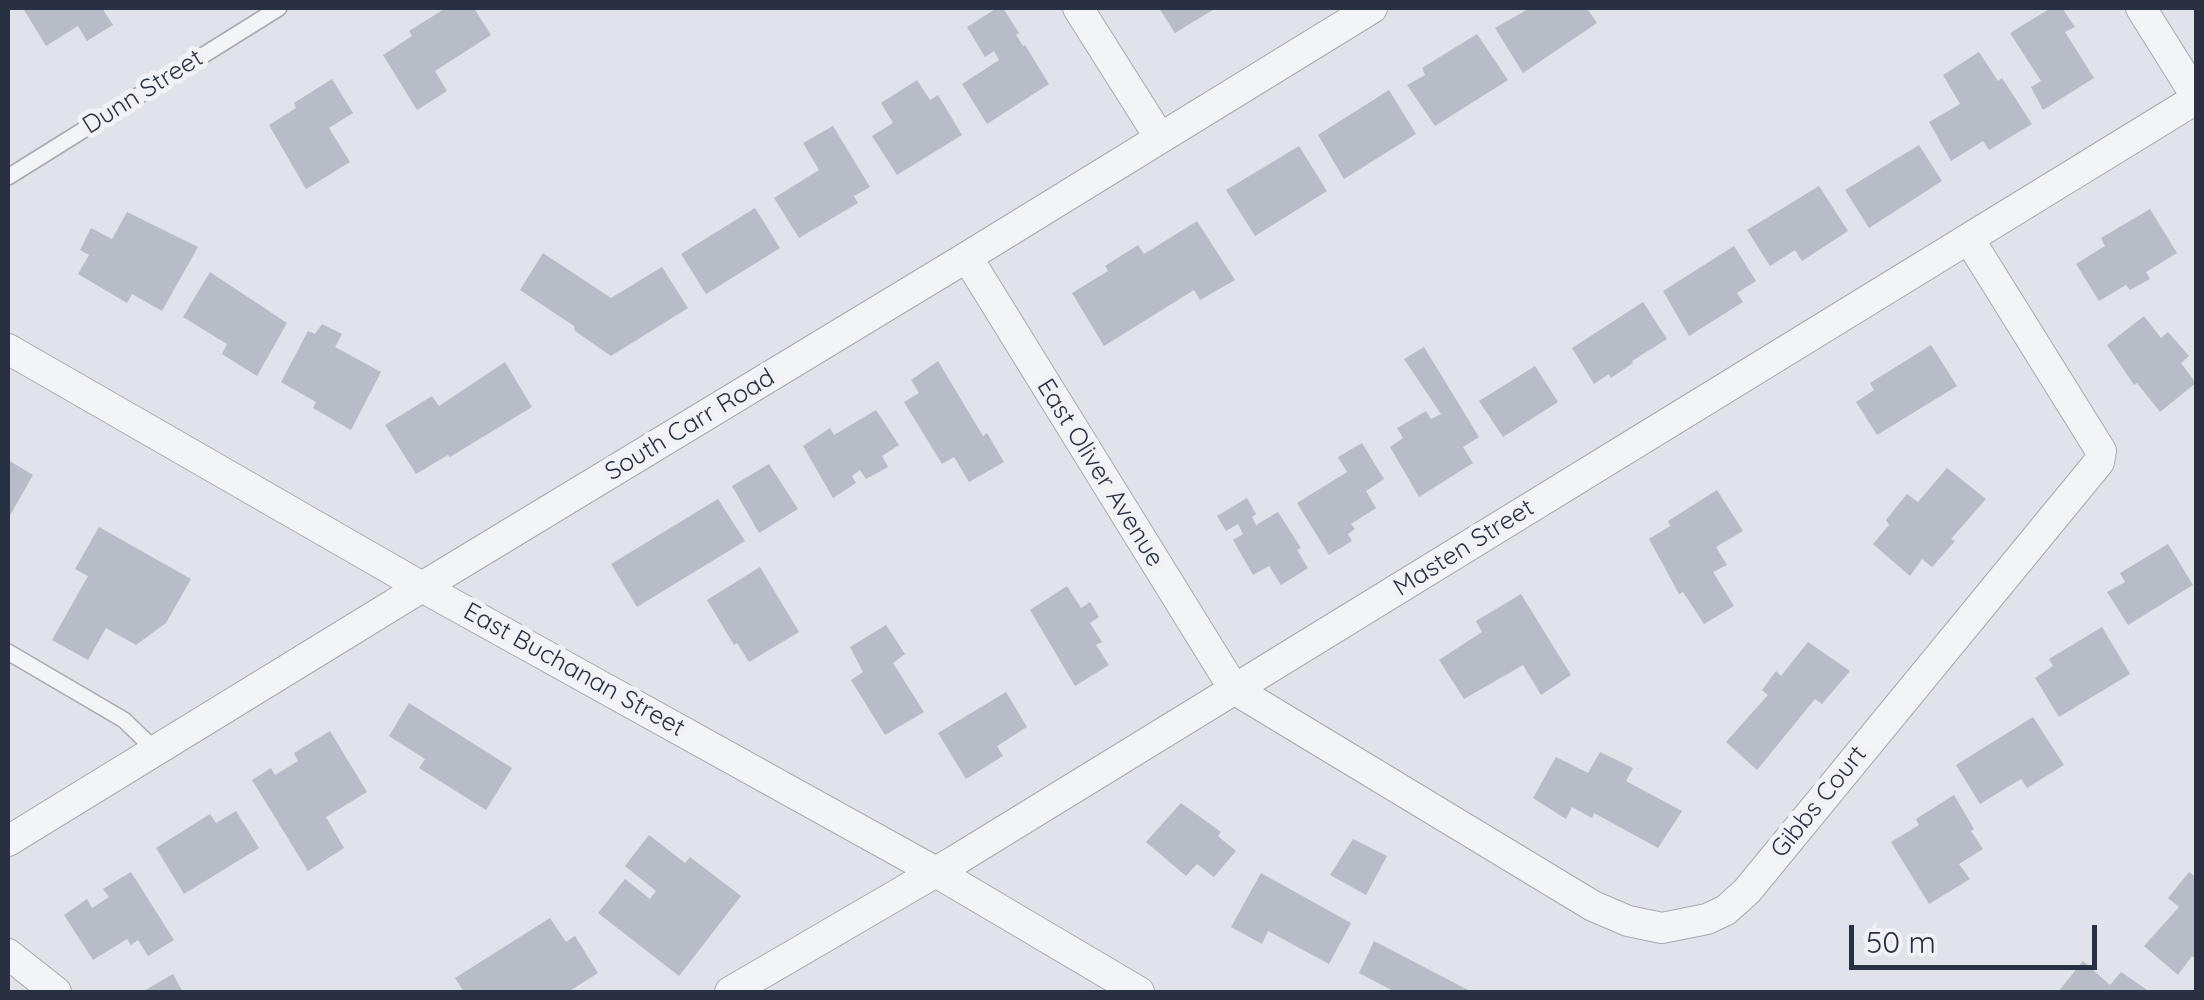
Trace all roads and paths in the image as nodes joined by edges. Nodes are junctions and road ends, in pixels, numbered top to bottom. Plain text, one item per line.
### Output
1 (279, 8) edge
2 (1078, 8) edge
3 (1372, 8) edge
4 (2141, 8) edge
5 (2196, 97) edge
6 (1160, 138) junction
7 (8, 177) edge
8 (1969, 238) junction
9 (966, 258) junction
10 (8, 349) edge
11 (422, 587) junction
12 (8, 652) edge
13 (1234, 689) junction
14 (155, 750) junction
15 (8, 841) edge
16 (936, 872) junction
17 (8, 954) edge
18 (56, 992) edge
19 (730, 992) edge
20 (1139, 992) edge

1 - 7 lane, Dunn Street
2 - 6 street
3 - 6 street, South Carr Road
4 - 5 street
5 - 8 street, Masten Street
6 - 9 street, South Carr Road
8 - 13 street, Masten Street
8 - 13 street, Gibbs Court
9 - 11 street, South Carr Road
9 - 13 street, East Oliver Avenue
10 - 11 street, East Buchanan Street
11 - 14 street, South Carr Road
11 - 16 street, East Buchanan Street
12 - 14 lane
13 - 16 street, Masten Street
14 - 15 street, South Carr Road
16 - 19 street, Masten Street
16 - 20 street, East Buchanan Street
17 - 18 street

